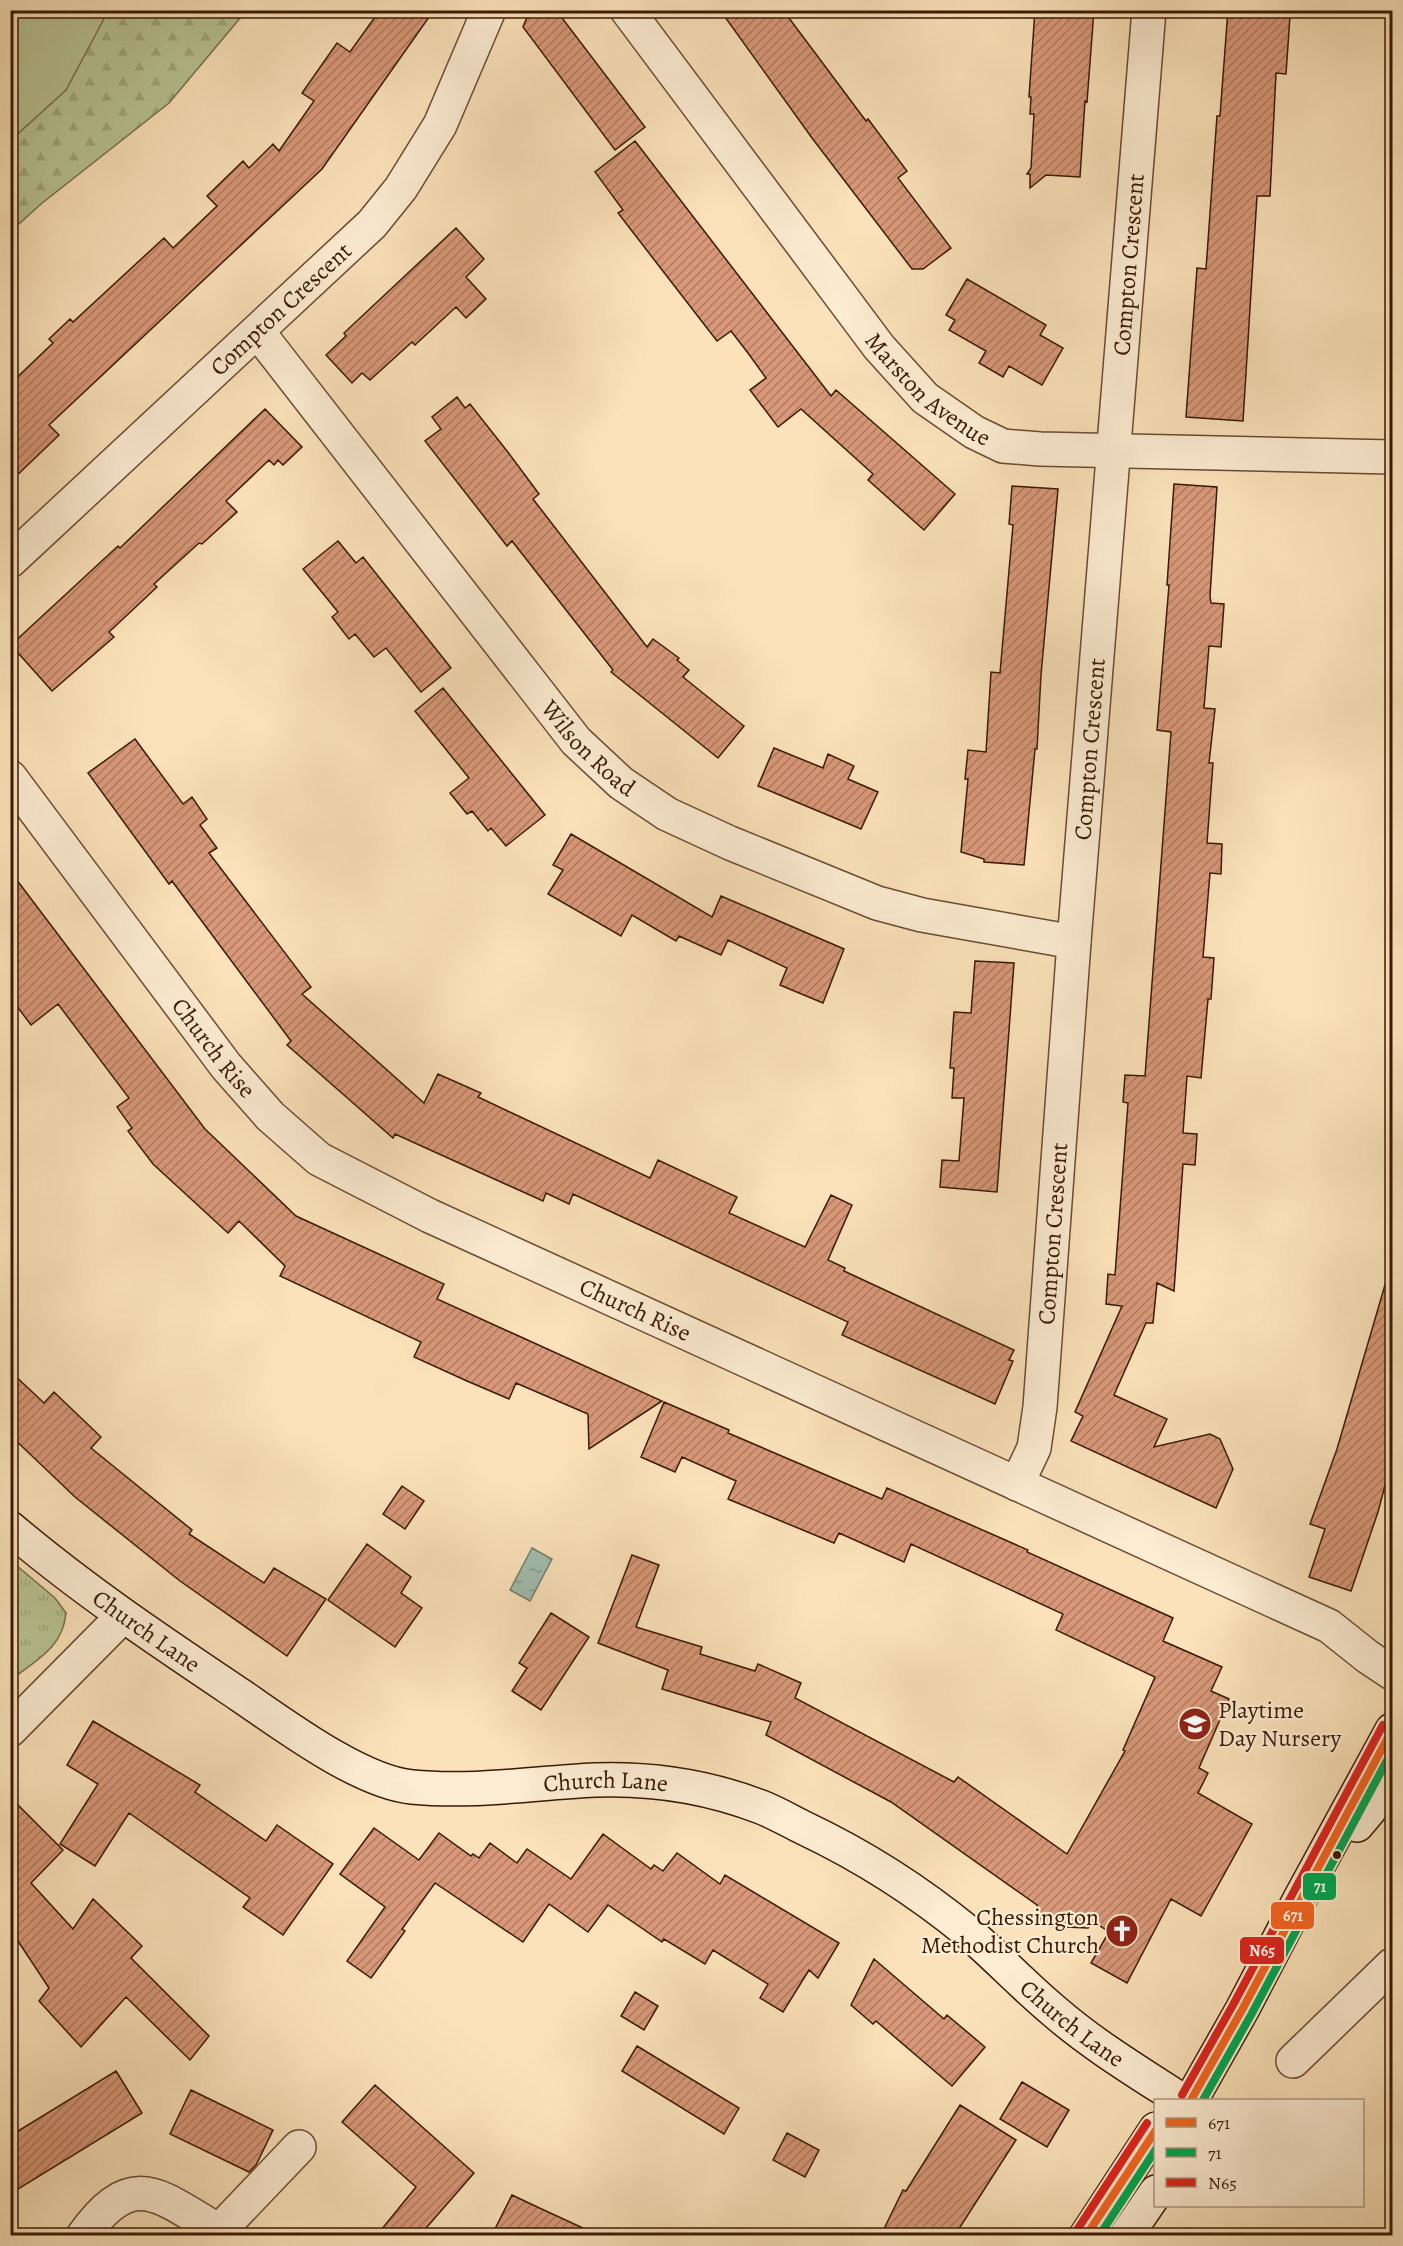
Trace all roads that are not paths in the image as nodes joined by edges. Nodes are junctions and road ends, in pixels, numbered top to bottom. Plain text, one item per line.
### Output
1 (489, 10) edge
2 (627, 10) edge
3 (1149, 10) edge
4 (258, 332) junction
5 (1114, 450) junction
6 (1392, 457) edge
7 (10, 561) edge
8 (10, 777) edge
9 (1074, 942) junction
10 (1017, 1484) junction
11 (10, 1528) edge
12 (123, 1616) junction
13 (1392, 1673) edge
14 (1392, 1730) edge
15 (10, 1731) edge
16 (1392, 1783) edge
17 (1301, 1897) junction
18 (1392, 1965) edge
19 (1293, 2061) dead end
20 (1179, 2099) edge
21 (1192, 2099) edge
22 (1154, 2131) edge
23 (299, 2147) dead end
24 (1154, 2193) edge
25 (82, 2235) edge
26 (1086, 2235) edge
27 (1126, 2235) edge

1 - 4 street, Compton Crescent
2 - 5 street, Marston Avenue
3 - 5 street, Compton Crescent
4 - 7 street, Compton Crescent
4 - 9 street, Wilson Road
5 - 6 street, Marston Avenue
5 - 9 street, Compton Crescent
8 - 10 street, Church Rise
9 - 10 street, Compton Crescent
10 - 13 street, Church Rise
11 - 12 street, Church Lane
12 - 15 street
12 - 20 street, Church Lane
14 - 17 street
16 - 17 street
17 - 21 street
18 - 19 street
22 - 26 street
23 - 25 street
24 - 27 street

